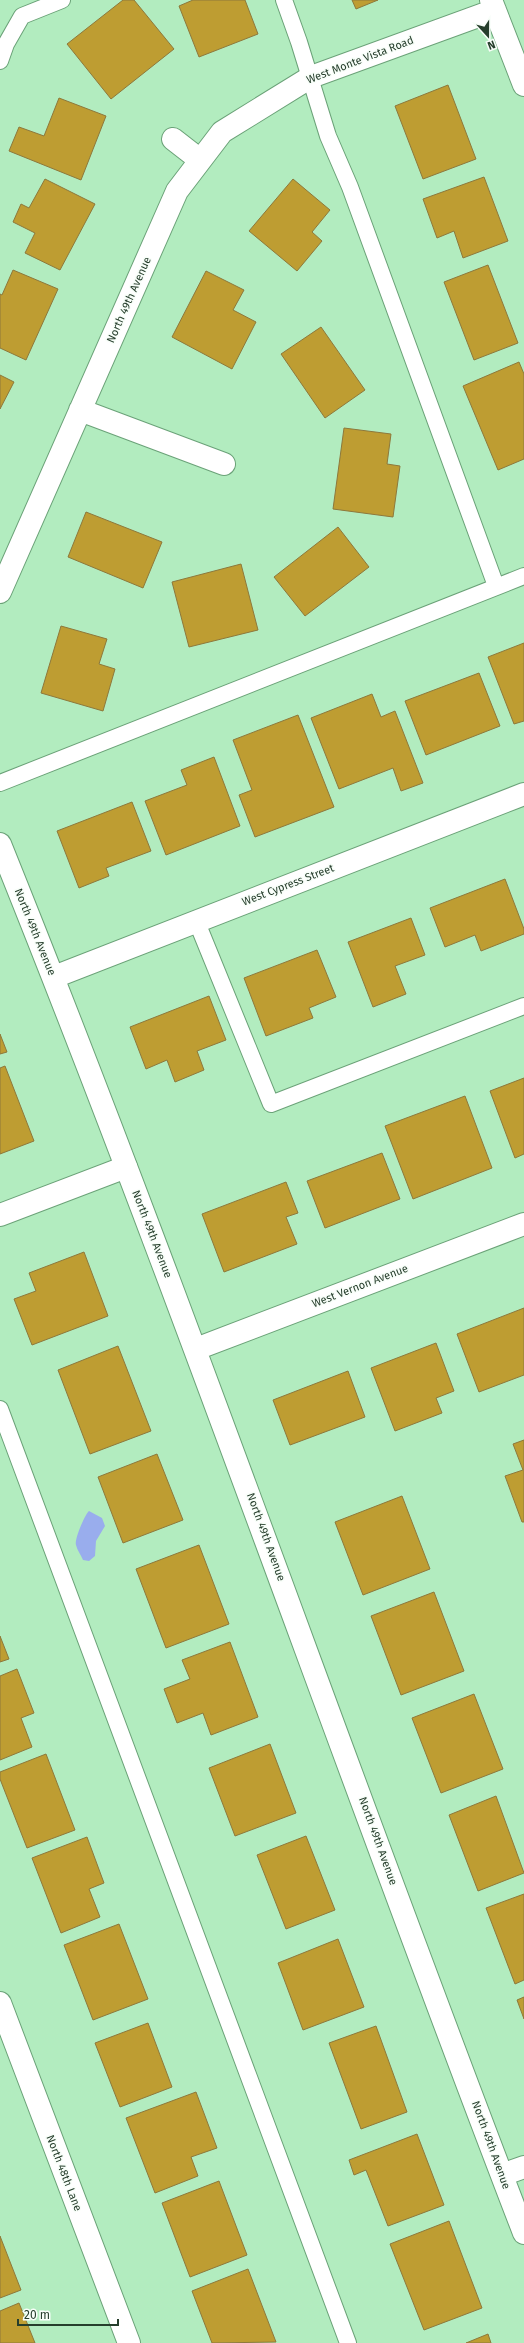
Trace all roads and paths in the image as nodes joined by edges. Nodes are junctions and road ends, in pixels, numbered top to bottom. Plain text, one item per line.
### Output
1 (62, 0) edge
2 (284, 0) edge
3 (493, 5) edge
4 (0, 61) edge
5 (310, 77) junction
6 (524, 85) edge
7 (173, 139) dead end
8 (200, 160) junction
9 (177, 191) joint
10 (80, 410) junction
11 (224, 464) dead end
12 (524, 576) edge
13 (496, 586) junction
14 (0, 592) edge
15 (0, 782) edge
16 (524, 794) edge
17 (0, 844) edge
18 (196, 920) junction
19 (54, 977) junction
20 (524, 1006) edge
21 (126, 1167) junction
22 (0, 1215) edge
23 (524, 1224) edge
24 (196, 1349) junction
25 (0, 1409) edge
26 (0, 2003) edge
27 (524, 2167) edge
28 (502, 2175) junction
29 (524, 2234) edge
30 (129, 2343) edge
31 (348, 2343) edge

1 - 4 lane
2 - 5 lane
3 - 5 street, West Monte Vista Road
3 - 6 street
5 - 8 street, West Monte Vista Road
5 - 13 lane
7 - 8 street
8 - 9 street, West Monte Vista Road
9 - 10 street, North 49th Avenue
10 - 11 street
10 - 14 street, North 49th Avenue
12 - 13 lane
13 - 15 lane
16 - 18 street, West Cypress Street
17 - 19 street, North 49th Avenue
18 - 19 street, West Cypress Street
18 - 20 lane
19 - 21 street, North 49th Avenue
21 - 22 street
21 - 24 street, North 49th Avenue
23 - 24 street, West Vernon Avenue
24 - 28 street, North 49th Avenue
25 - 31 lane
26 - 30 street, North 48th Lane
27 - 28 street
28 - 29 street, North 49th Avenue

